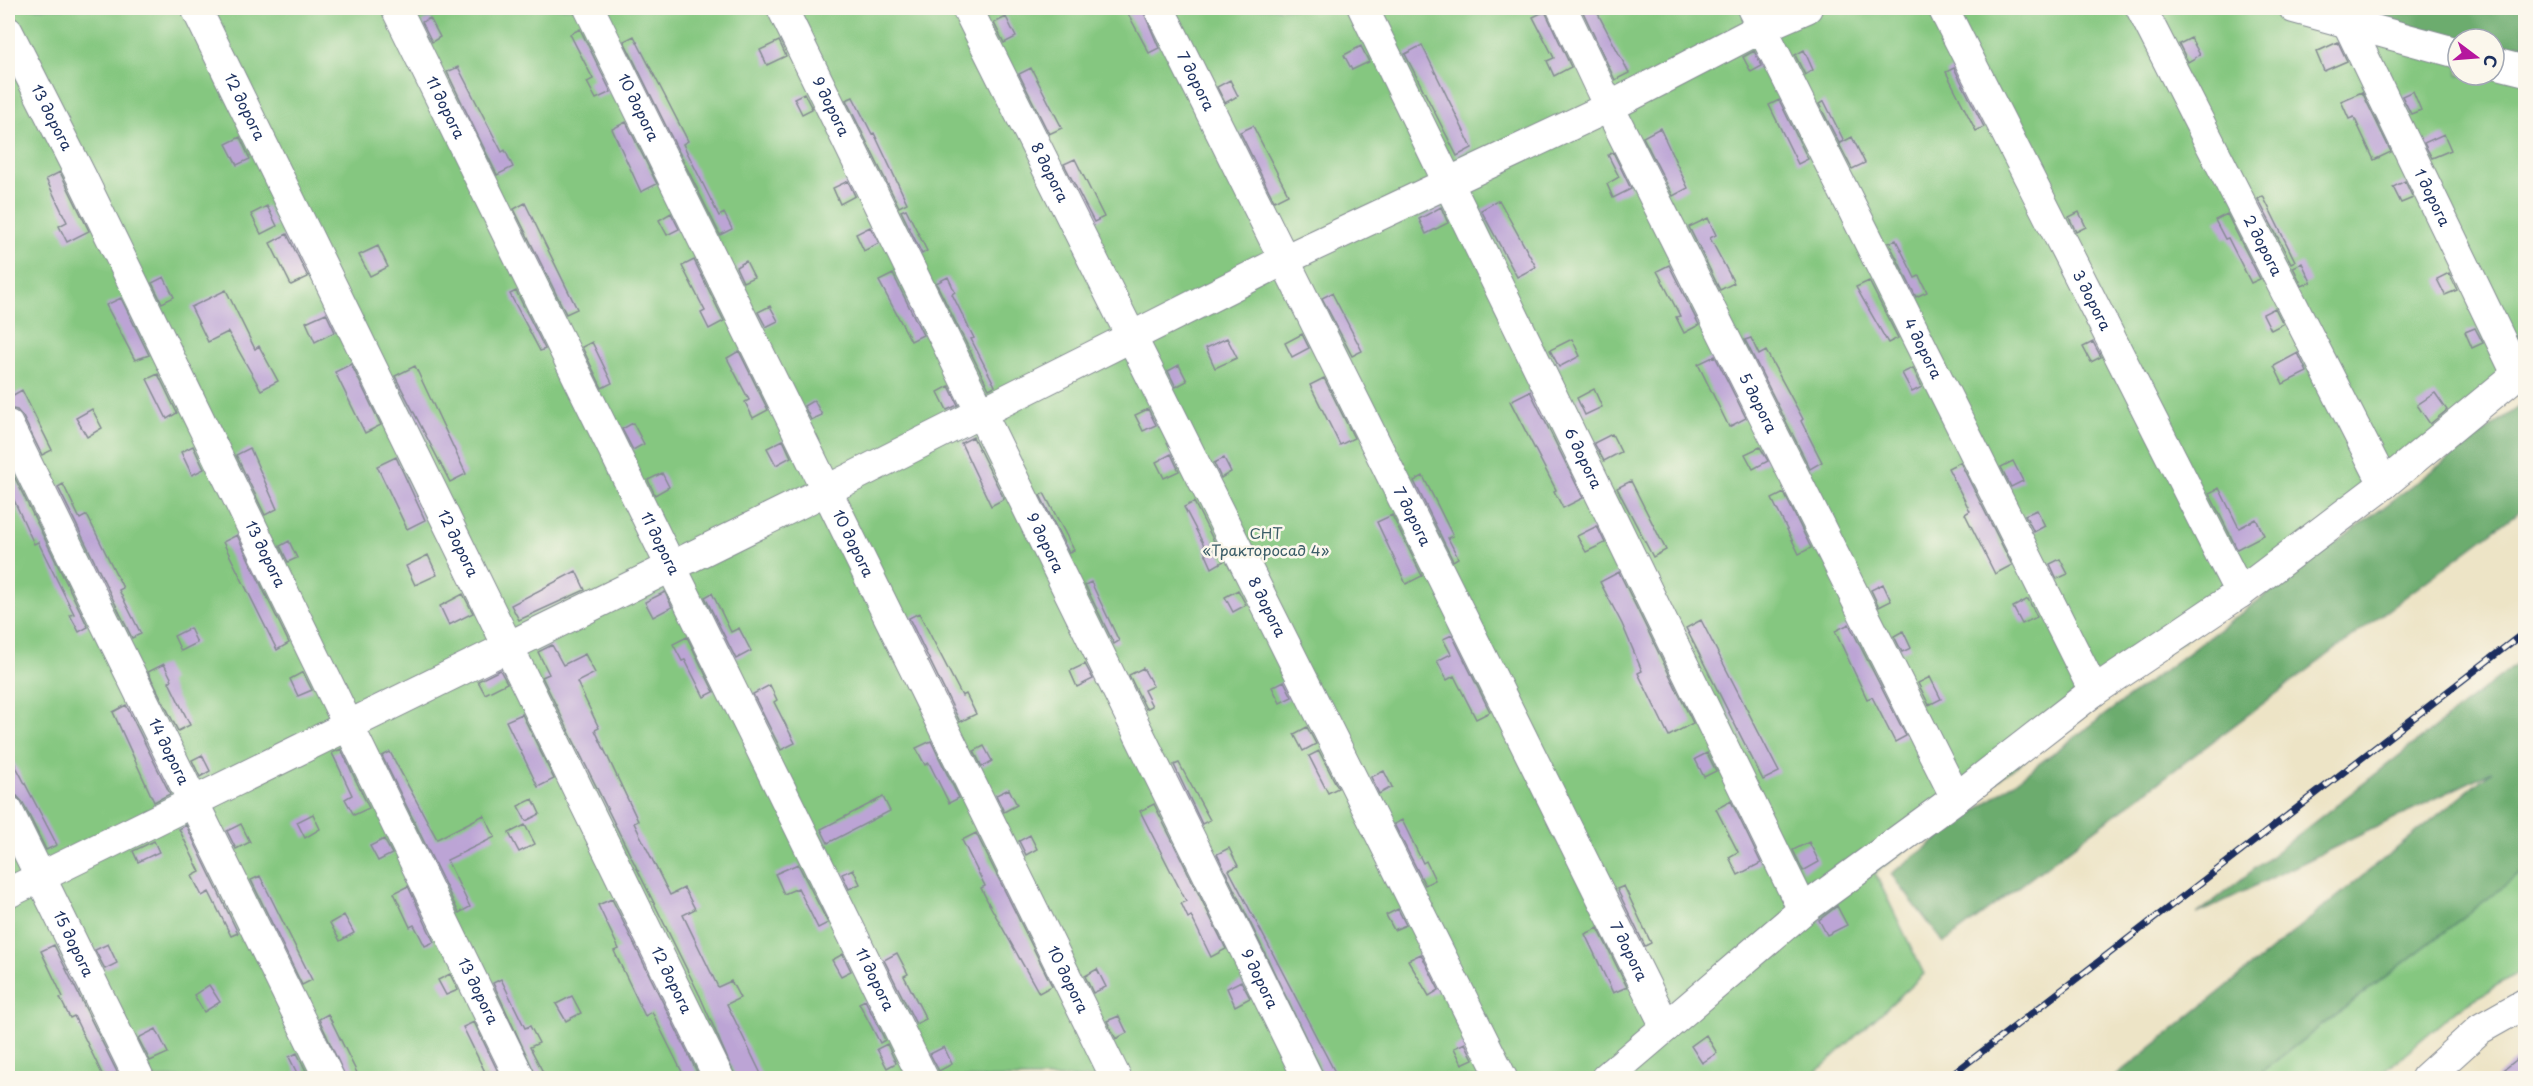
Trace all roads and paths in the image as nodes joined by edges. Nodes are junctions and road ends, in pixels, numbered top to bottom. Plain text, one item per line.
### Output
1 (196, 8) edge
2 (396, 8) edge
3 (589, 8) edge
4 (782, 8) edge
5 (967, 8) edge
6 (1160, 8) edge
7 (1363, 8) edge
8 (1562, 8) edge
9 (1807, 8) edge
10 (1943, 8) edge
11 (2141, 8) edge
12 (2294, 8) edge
13 (1756, 18) edge
14 (2347, 22) junction
15 (8, 32) edge
16 (2446, 50) edge
17 (2506, 66) edge
18 (2526, 71) edge
19 (1609, 107) junction
20 (1448, 181) junction
21 (1284, 261) junction
22 (1132, 337) junction
23 (2521, 370) edge
24 (980, 411) junction
25 (8, 425) edge
26 (2384, 484) junction
27 (826, 490) junction
28 (670, 566) junction
29 (2240, 593) junction
30 (509, 644) junction
31 (2094, 691) junction
32 (346, 724) junction
33 (1956, 798) junction
34 (193, 801) junction
35 (8, 811) edge
36 (40, 877) junction
37 (8, 893) edge
38 (1803, 910) junction
39 (2526, 1003) edge
40 (1666, 1027) junction
41 (139, 1078) edge
42 (329, 1078) edge
43 (520, 1078) edge
44 (719, 1078) edge
45 (922, 1078) edge
46 (1116, 1078) edge
47 (1308, 1078) edge
48 (1502, 1078) edge
49 (1606, 1078) edge
50 (2426, 1078) edge

1 - 30 street, 12 дорога
2 - 28 street, 11 дорога
3 - 27 street, 10 дорога
4 - 24 street, 9 дорога
5 - 22 street, 8 дорога
6 - 21 street, 7 дорога
7 - 20 street, 6 дорога
8 - 19 street, 5 дорога
9 - 13 street
10 - 29 street, 3 дорога
11 - 26 street, 2 дорога
12 - 14 street
13 - 19 street
13 - 31 street, 4 дорога
14 - 16 street
14 - 23 street, 1 дорога
15 - 32 street, 13 дорога
17 - 18 street
19 - 20 street
19 - 33 street, 5 дорога
20 - 21 street
20 - 38 street, 6 дорога
21 - 22 street
21 - 40 street, 7 дорога
22 - 24 street
22 - 48 street, 8 дорога
23 - 26 street
24 - 27 street
24 - 47 street, 9 дорога
25 - 34 street, 14 дорога
26 - 29 street
27 - 28 street
27 - 46 street, 10 дорога
28 - 30 street
28 - 45 street, 11 дорога
29 - 31 street
30 - 32 street
30 - 44 street, 12 дорога
31 - 33 street
32 - 34 street
32 - 43 street, 13 дорога
33 - 38 street
34 - 36 street
34 - 42 street, 14 дорога
35 - 36 street, 15 дорога
36 - 37 street
36 - 41 street, 15 дорога
38 - 40 street
39 - 50 street
40 - 49 street

